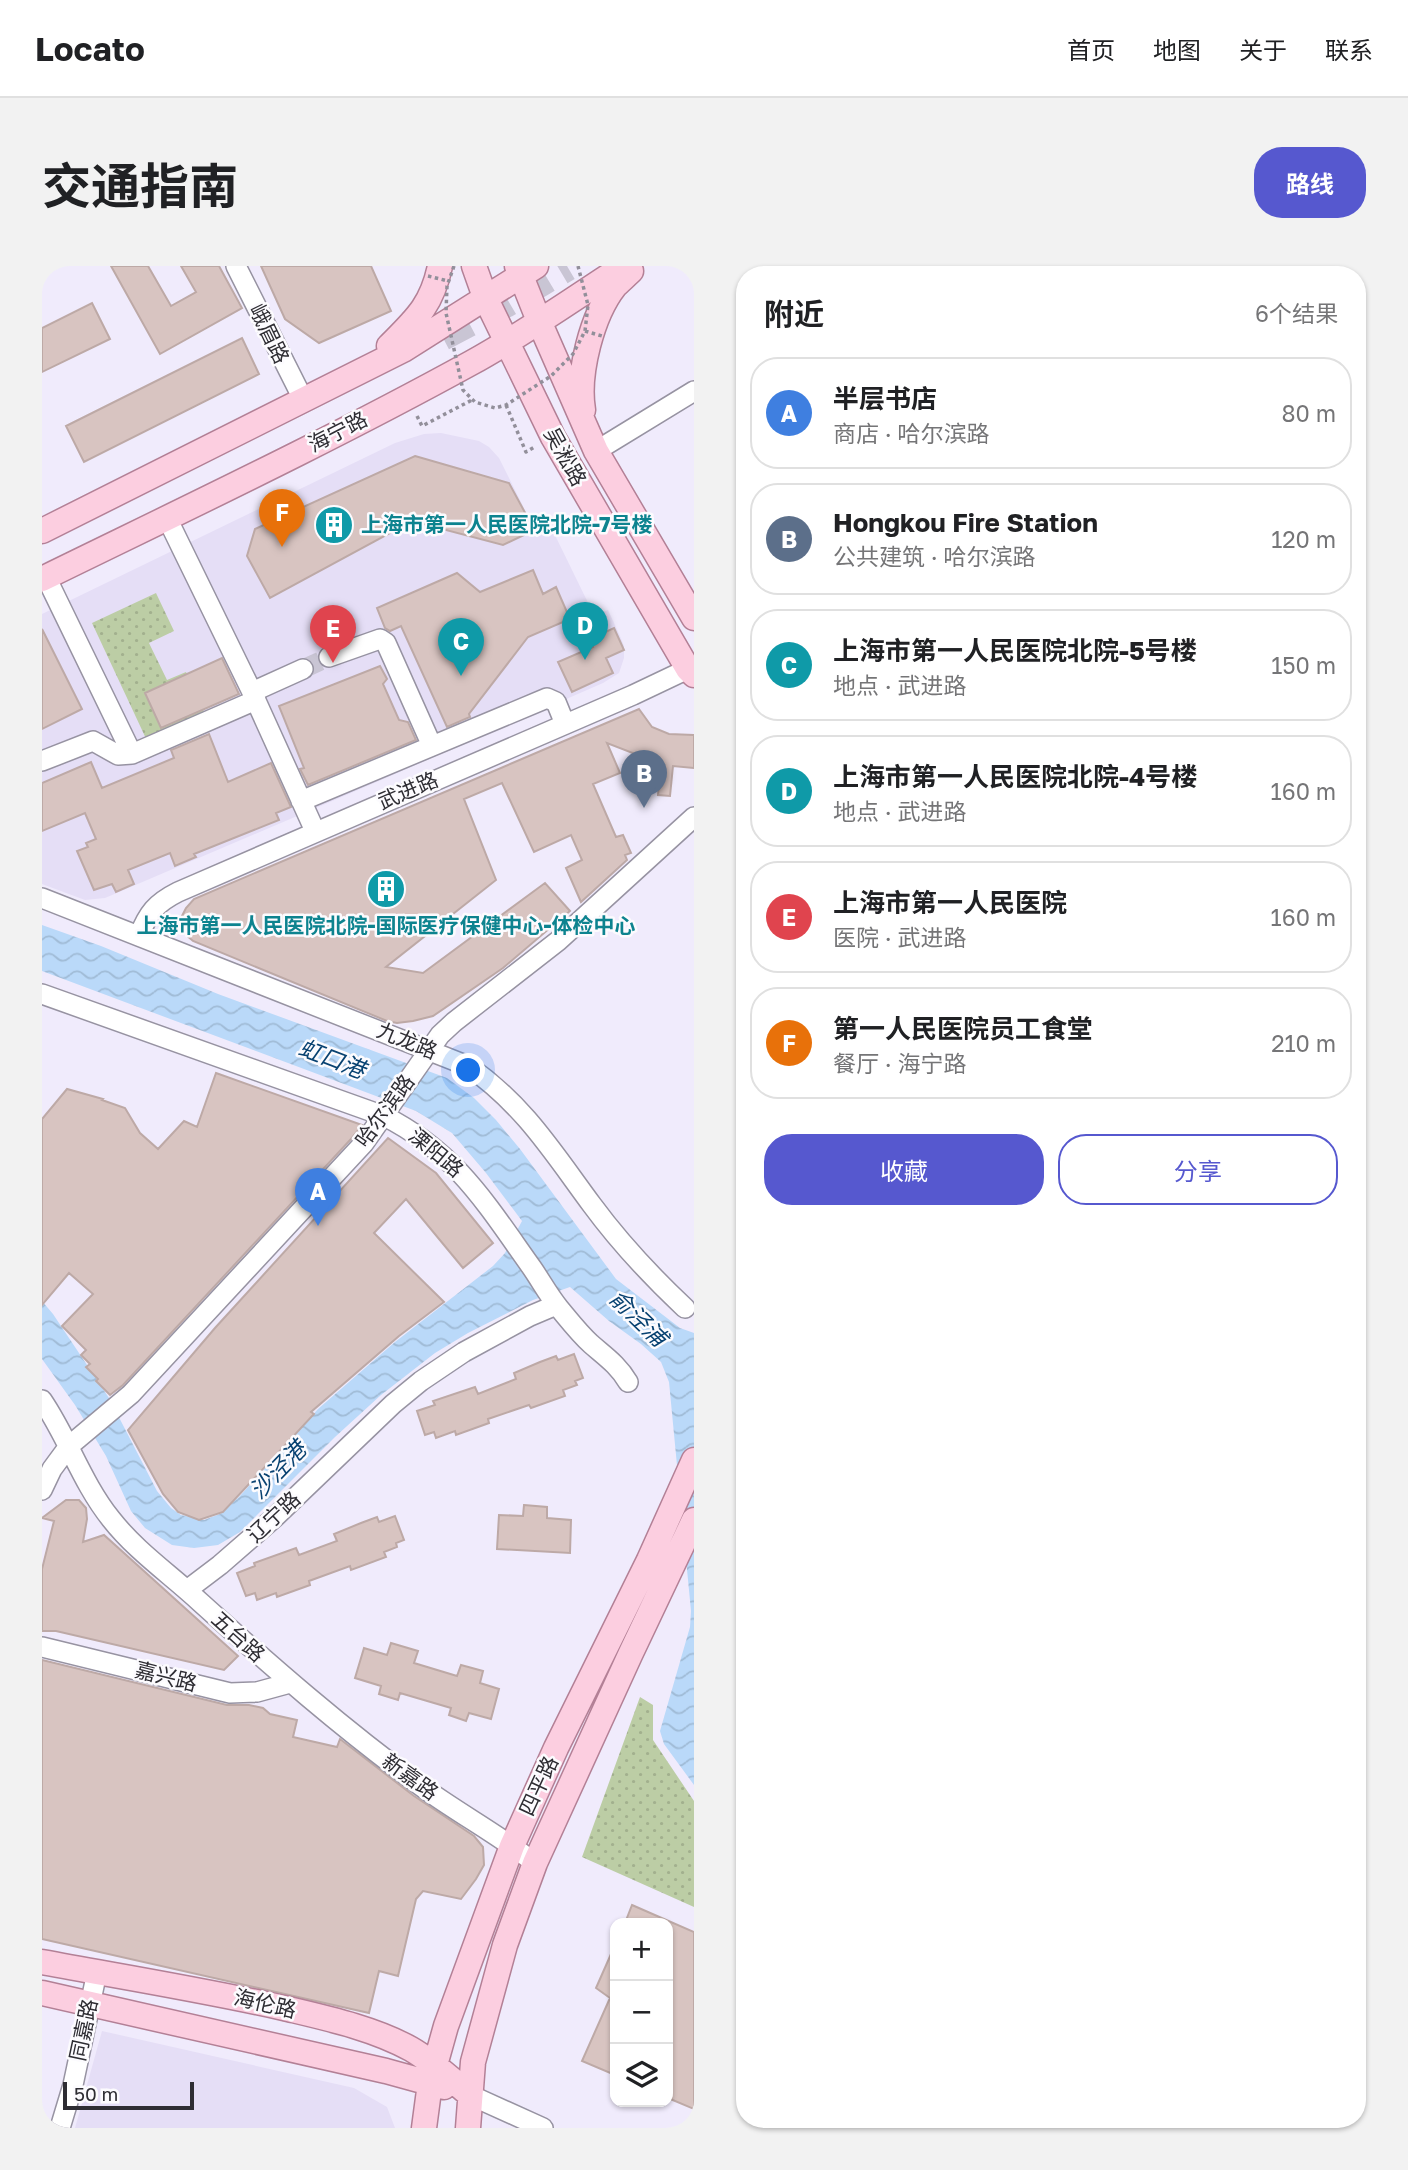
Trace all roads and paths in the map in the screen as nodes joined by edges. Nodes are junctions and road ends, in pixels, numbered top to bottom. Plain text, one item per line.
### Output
1 (236, 266) edge
2 (454, 266) edge
3 (474, 266) edge
4 (578, 266) edge
5 (624, 266) edge
6 (635, 266) edge
7 (525, 269) edge
8 (438, 274) edge
9 (485, 297) junction
10 (539, 321) junction
11 (585, 331) junction
12 (602, 336) dead end
13 (507, 342) junction
14 (361, 371) junction
15 (694, 391) edge
16 (407, 396) junction
17 (471, 400) junction
18 (304, 401) junction
19 (506, 405) junction
20 (553, 437) junction
21 (592, 443) junction
22 (167, 518) junction
23 (42, 531) edge
24 (44, 578) edge
25 (694, 618) edge
26 (330, 657) tunnel mouth
27 (303, 669) tunnel mouth
28 (692, 670) edge
29 (254, 696) junction
30 (565, 724) junction
31 (432, 746) junction
32 (132, 754) junction
33 (42, 761) edge
34 (301, 801) junction
35 (694, 817) edge
36 (315, 831) junction
37 (42, 898) edge
38 (139, 936) junction
39 (42, 994) edge
40 (423, 1057) junction
41 (388, 1111) junction
42 (553, 1299) junction
43 (685, 1308) dead end
44 (628, 1382) dead end
45 (42, 1400) edge
46 (76, 1440) junction
47 (694, 1460) edge
48 (42, 1490) edge
49 (694, 1520) edge
50 (187, 1590) junction
51 (42, 1647) edge
52 (290, 1683) junction
53 (512, 1846) junction
54 (535, 1863) junction
55 (42, 1962) edge
56 (97, 1972) junction
57 (42, 1993) edge
58 (89, 2005) junction
59 (432, 2074) junction
60 (470, 2095) junction
61 (60, 2128) edge
62 (424, 2128) edge
63 (468, 2128) edge
64 (543, 2128) edge

1 - 18 street, 峨眉路
2 - 8 path, bridge
3 - 9 main road, 吴淞路
4 - 11 path, bridge
5 - 10 main road, 海宁路
6 - 21 main road
7 - 9 main road, 海宁路
7 - 10 main road, 吴淞路
8 - 14 main road
8 - 17 path, bridge
9 - 13 main road, 吴淞路
9 - 14 main road, 海宁路
10 - 13 main road, 海宁路
10 - 21 main road, 吴淞路
11 - 12 path, bridge
11 - 19 path, bridge
13 - 16 main road, 海宁路
13 - 20 main road, 吴淞路
14 - 18 main road, 海宁路
15 - 21 street
16 - 17 path
16 - 22 main road, 海宁路
17 - 19 path, bridge
18 - 23 main road, 海宁路
19 - 20 path
20 - 28 main road, 吴淞路
21 - 25 main road, 吴淞路
22 - 24 main road, 海宁路
22 - 29 street
24 - 32 street
26 - 31 street
27 - 29 street
28 - 30 street, 武进路
29 - 32 street
29 - 34 street
30 - 31 street
30 - 36 street, 武进路
31 - 34 street
32 - 33 street
34 - 36 street
35 - 40 street, 哈尔滨路
36 - 38 street, 武进路
37 - 38 street, 九龙路
38 - 40 street, 九龙路
39 - 41 street, 溧阳路
40 - 41 street, 哈尔滨路
40 - 43 street, 九龙路
41 - 42 street, 溧阳路
41 - 46 street, 哈尔滨路
42 - 44 street, 溧阳路
42 - 50 street, 辽宁路
45 - 46 street
46 - 48 street, 哈尔滨路
46 - 50 street
47 - 53 main road, 四平路
49 - 54 main road, 四平路
50 - 52 street, 五台路
51 - 52 street, 嘉兴路
52 - 53 street, 新嘉路
53 - 54 street, 新嘉路
53 - 59 main road, 四平路
54 - 60 main road, 四平路
55 - 56 main road, 海伦路
56 - 58 street, 同嘉路
56 - 59 main road, 海伦路
57 - 58 main road, 海伦路
58 - 59 main road, 海伦路
58 - 61 street, 同嘉路
59 - 60 main road, 海伦路
59 - 62 main road, 四平路
60 - 63 main road, 四平路
60 - 64 street, 海伦路

